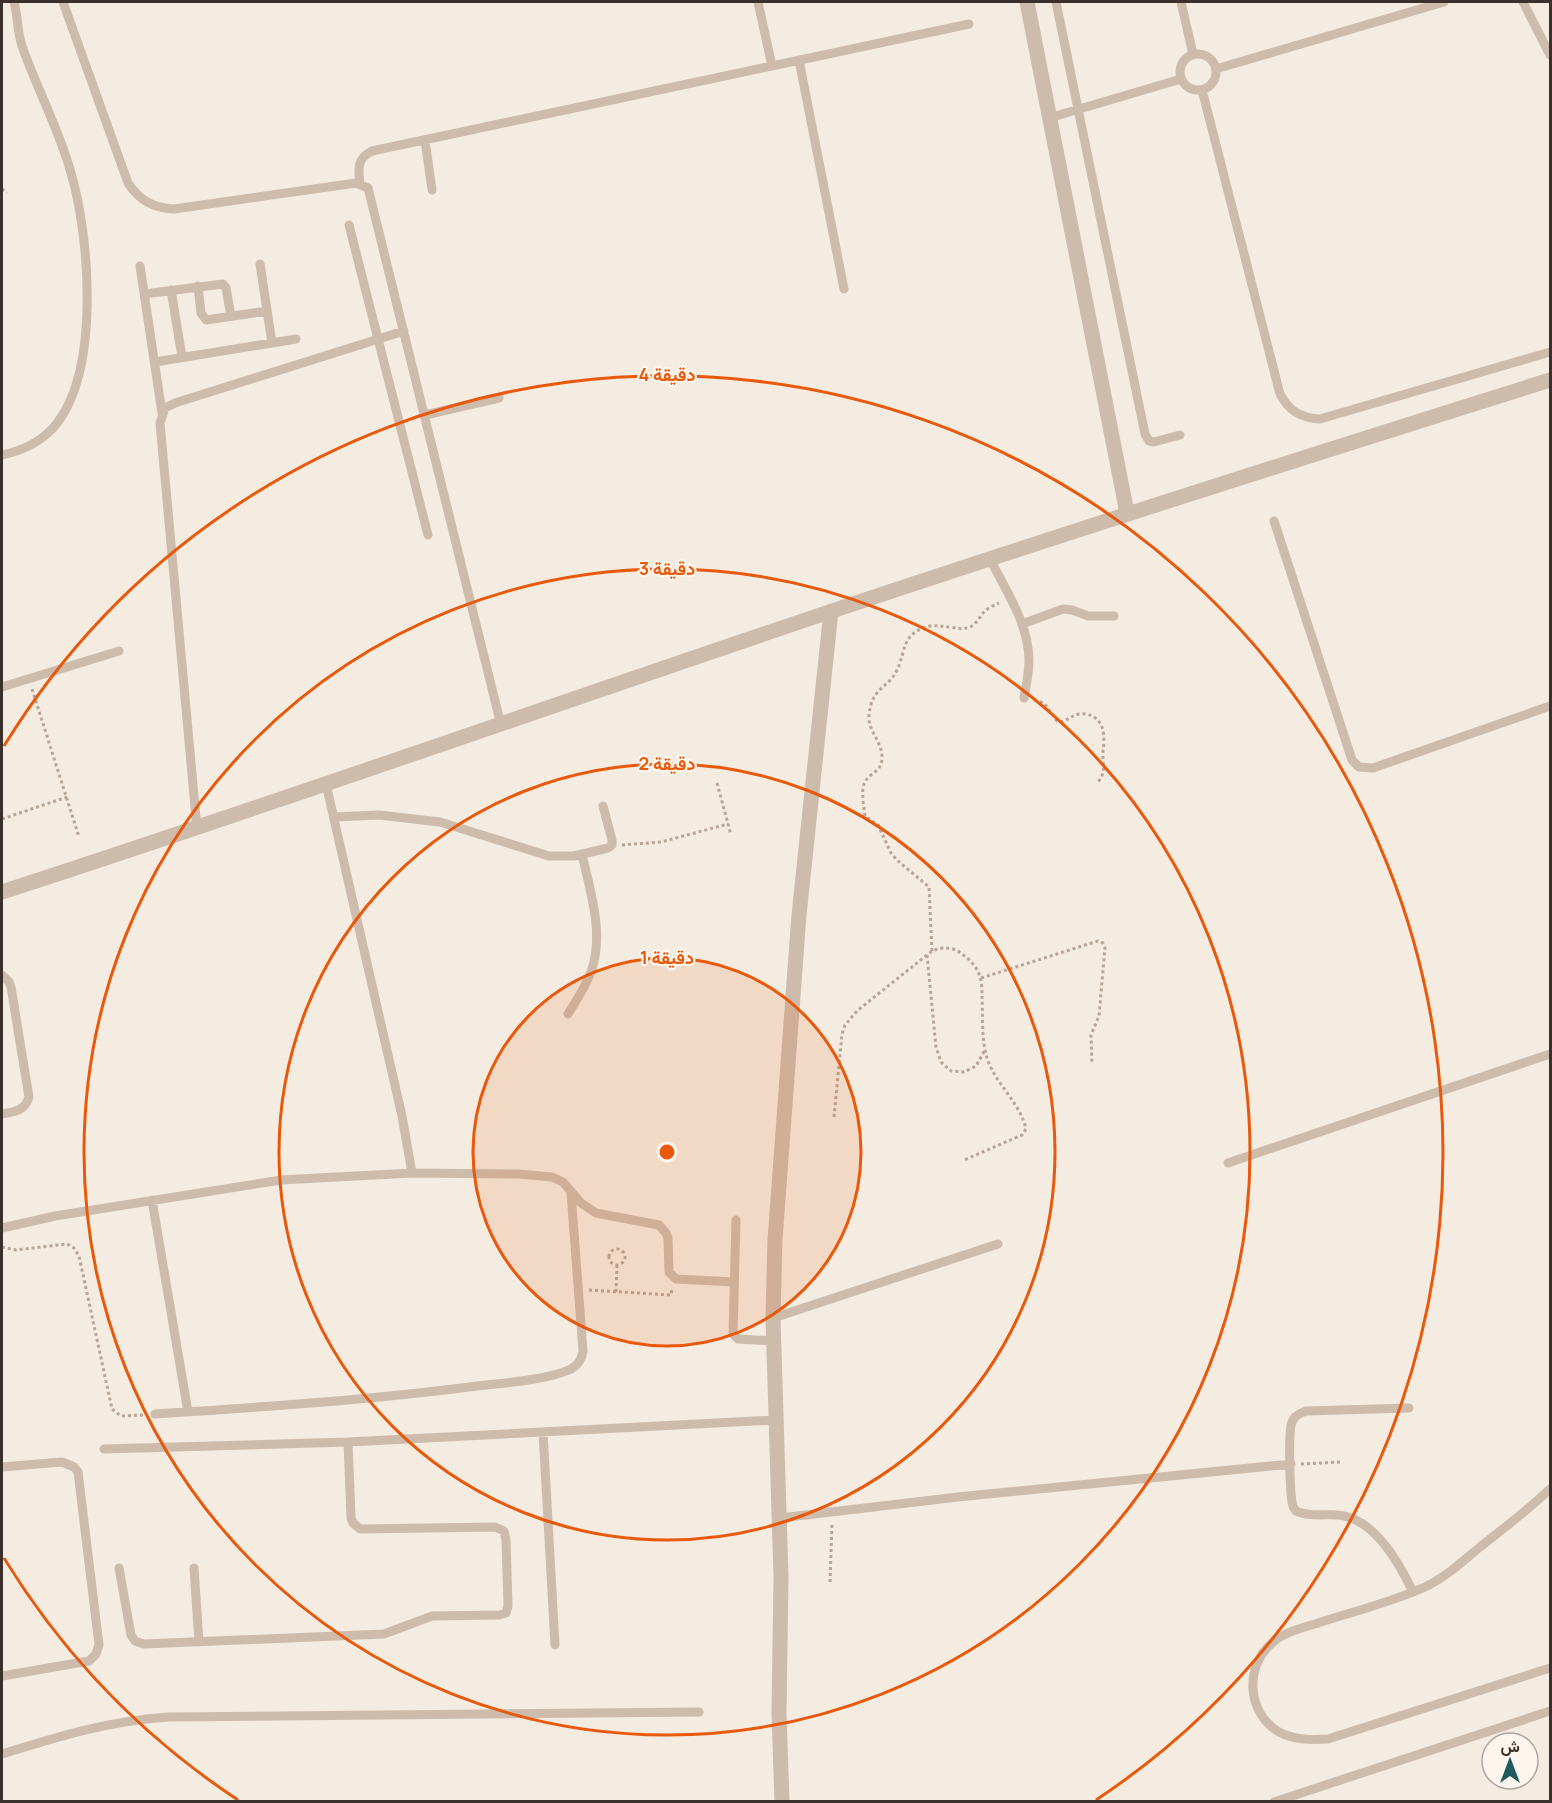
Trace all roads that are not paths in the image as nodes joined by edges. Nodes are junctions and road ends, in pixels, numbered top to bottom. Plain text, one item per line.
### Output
1 (14, 2) edge
2 (63, 2) edge
3 (758, 2) edge
4 (1027, 2) edge
5 (1056, 2) edge
6 (1181, 2) edge
7 (1444, 2) edge
8 (1522, 2) edge
9 (969, 24) dead end
10 (1192, 54) junction
11 (1551, 55) edge
12 (799, 60) junction
13 (772, 66) junction
14 (1216, 69) junction
15 (1181, 79) junction
16 (1202, 90) junction
17 (1077, 110) junction
18 (1049, 118) junction
19 (425, 140) junction
20 (360, 183) junction
21 (432, 190) dead end
22 (349, 225) dead end
23 (260, 264) dead end
24 (140, 266) dead end
25 (198, 286) junction
26 (844, 289) dead end
27 (171, 290) junction
28 (144, 294) junction
29 (267, 311) junction
30 (231, 316) junction
31 (404, 331) junction
32 (296, 339) dead end
33 (379, 340) junction
34 (272, 343) junction
35 (1551, 352) edge
36 (182, 357) junction
37 (155, 362) junction
38 (1551, 380) edge
39 (499, 398) dead end
40 (162, 413) junction
41 (425, 415) junction
42 (1180, 435) dead end
43 (2, 455) edge
44 (1127, 513) junction
45 (1274, 521) dead end
46 (428, 535) dead end
47 (990, 559) junction
48 (831, 611) junction
49 (1114, 616) dead end
50 (1022, 624) junction
51 (119, 651) dead end
52 (2, 687) edge
53 (1024, 699) road end
54 (1551, 706) edge
55 (501, 725) junction
56 (326, 784) junction
57 (603, 806) dead end
58 (334, 817) junction
59 (197, 829) junction
60 (582, 854) junction
61 (2, 892) edge
62 (2, 975) edge
63 (568, 1014) dead end
64 (1551, 1054) edge
65 (2, 1114) edge
66 (1228, 1163) dead end
67 (412, 1173) junction
68 (571, 1191) junction
69 (152, 1200) junction
70 (736, 1220) dead end
71 (2, 1228) edge
72 (998, 1244) dead end
73 (734, 1282) junction
74 (773, 1318) junction
75 (774, 1341) junction
76 (1408, 1408) dead end
77 (188, 1412) junction
78 (155, 1414) road end
79 (776, 1420) junction
80 (543, 1432) junction
81 (348, 1442) junction
82 (104, 1449) dead end
83 (1291, 1464) junction
84 (2, 1467) edge
85 (1551, 1489) edge
86 (780, 1518) junction
87 (119, 1568) dead end
88 (194, 1568) dead end
89 (1413, 1592) junction
90 (199, 1642) junction
91 (555, 1645) dead end
92 (1551, 1668) edge
93 (2, 1676) edge
94 (1551, 1711) edge
95 (699, 1712) dead end
96 (2, 1754) edge
97 (782, 1802) edge
98 (1274, 1802) edge

1 - 43 lane
2 - 20 lane
3 - 13 lane
4 - 18 street
5 - 17 lane
6 - 10 lane
7 - 14 lane
8 - 11 lane
9 - 12 lane
10 - 14 lane
10 - 15 lane
12 - 13 lane
12 - 26 lane
13 - 19 lane
14 - 16 lane
15 - 16 lane
15 - 17 lane
16 - 35 lane
17 - 18 lane
17 - 42 lane
18 - 44 street
19 - 20 lane
19 - 21 lane
20 - 31 lane
22 - 33 lane
23 - 29 lane
24 - 28 lane
25 - 27 lane
25 - 30 lane
25 - 30 lane
27 - 28 lane
27 - 36 lane
28 - 37 lane
29 - 30 lane
29 - 34 lane
31 - 33 lane
31 - 41 lane
32 - 34 lane
33 - 40 lane
33 - 46 lane
34 - 36 lane
36 - 37 lane
37 - 40 lane
38 - 44 street
39 - 41 lane
40 - 59 lane
41 - 55 lane
44 - 47 street
45 - 54 lane
47 - 48 street
47 - 50 lane
48 - 55 street
48 - 74 street
49 - 50 lane
50 - 53 lane
51 - 52 lane
55 - 56 street
56 - 58 lane
56 - 59 street
57 - 60 lane
58 - 60 lane
58 - 67 lane
59 - 61 street
60 - 63 lane
62 - 65 lane
64 - 66 lane
67 - 68 lane
67 - 69 lane
68 - 73 lane
68 - 77 lane
69 - 71 lane
69 - 77 lane
70 - 73 lane
72 - 74 lane
73 - 75 lane
74 - 75 street
75 - 79 street
76 - 83 lane
77 - 78 lane
79 - 80 lane
79 - 86 street
80 - 81 lane
80 - 91 lane
81 - 82 lane
81 - 90 lane
83 - 86 lane
83 - 89 lane
84 - 93 lane
85 - 89 lane
86 - 97 street
87 - 90 lane
88 - 90 lane
89 - 92 lane
94 - 98 lane
95 - 96 lane

